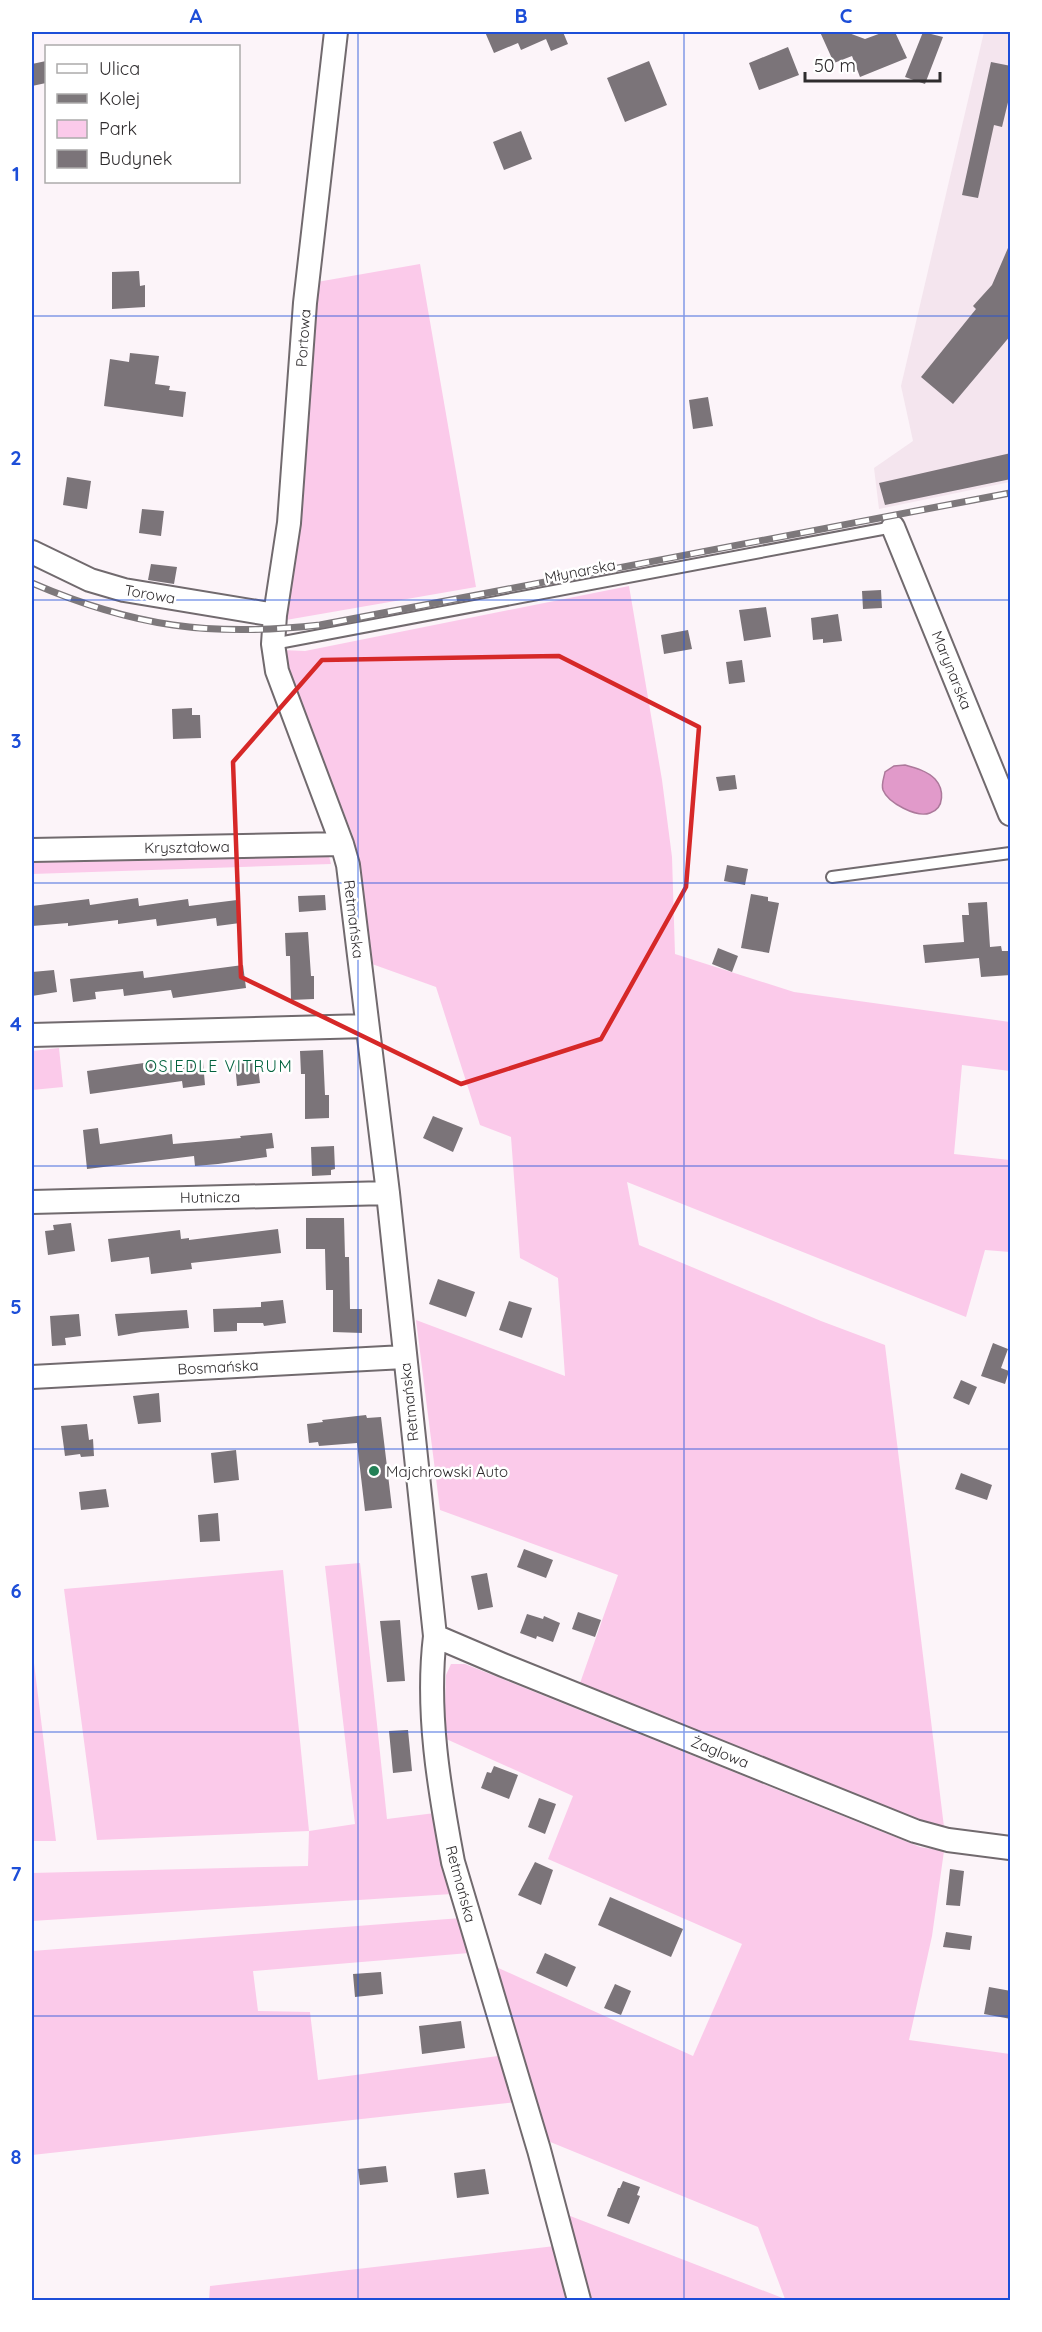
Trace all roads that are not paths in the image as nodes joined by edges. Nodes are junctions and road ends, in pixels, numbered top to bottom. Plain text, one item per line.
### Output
1 (336, 32) edge
2 (893, 527) joint
3 (32, 552) edge
4 (275, 615) junction
5 (273, 644) junction
6 (1011, 814) edge
7 (342, 844) junction
8 (32, 850) edge
9 (1011, 853) edge
10 (831, 877) dead end
11 (368, 1026) junction
12 (32, 1035) edge
13 (388, 1193) junction
14 (32, 1202) edge
15 (404, 1357) junction
16 (32, 1377) edge
17 (435, 1636) junction
18 (1011, 1848) edge
19 (579, 2301) edge

1 - 4 street, Portowa
2 - 5 lane, Młynarska
2 - 6 street, Marynarska
3 - 4 street, Torowa
4 - 5 street, Portowa
5 - 7 street, Retmańska
7 - 8 street, Kryształowa
7 - 11 street, Retmańska
9 - 10 lane
11 - 12 street
11 - 13 street, Retmańska
13 - 14 street, Hutnicza
13 - 15 street, Retmańska
15 - 16 street, Bosmańska
15 - 17 street, Retmańska
17 - 18 street, Żaglowa
17 - 19 street, Retmańska

